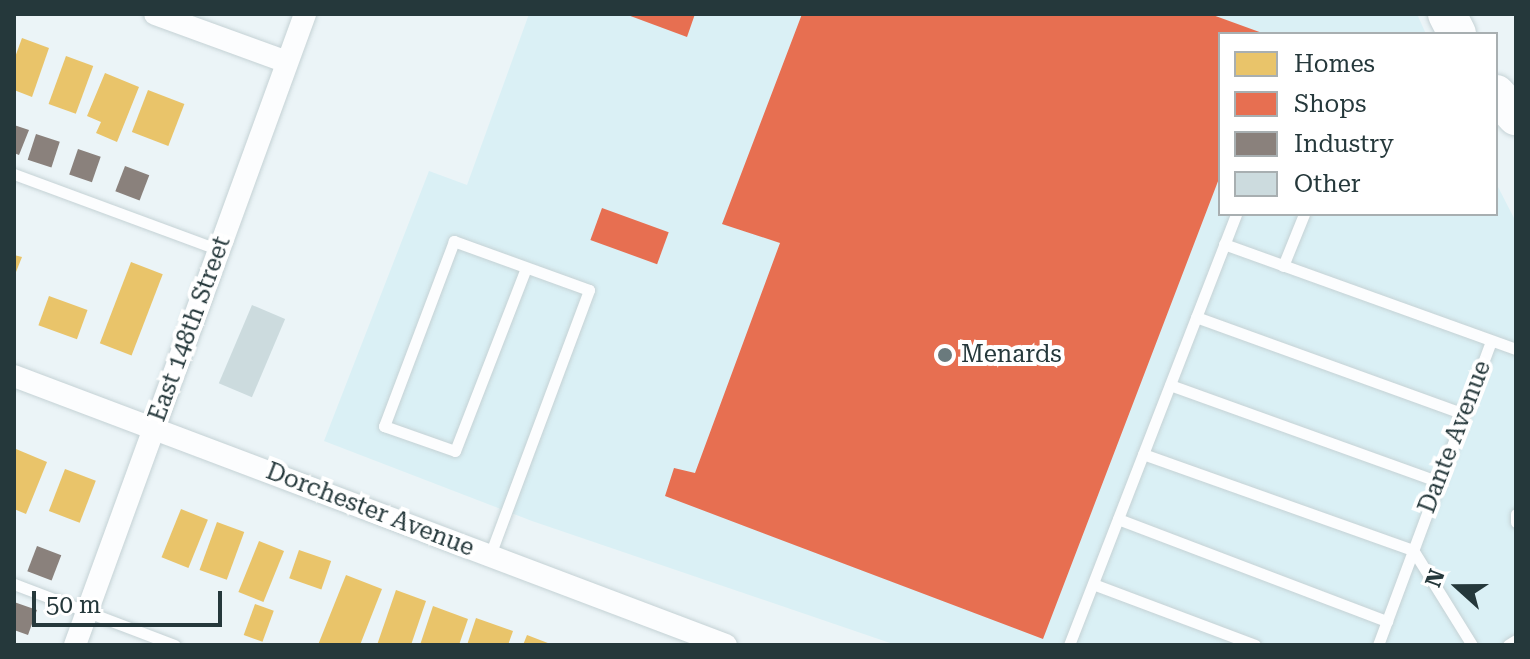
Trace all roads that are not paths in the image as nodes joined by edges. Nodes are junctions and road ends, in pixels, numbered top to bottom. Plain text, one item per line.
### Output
1 (155, 14) edge
2 (305, 14) edge
3 (1447, 14) edge
4 (1456, 32) edge
5 (287, 62) junction
6 (1498, 96) edge
7 (1516, 116) edge
8 (14, 174) edge
9 (1235, 216) edge
10 (1303, 216) edge
11 (1224, 244) junction
12 (219, 250) junction
13 (1283, 266) junction
14 (526, 268) junction
15 (1196, 317) junction
16 (1490, 344) junction
17 (1516, 349) edge
18 (14, 376) edge
19 (1170, 385) junction
20 (1464, 414) junction
21 (154, 428) junction
22 (1143, 454) junction
23 (1439, 482) junction
24 (1516, 514) edge
25 (1118, 519) junction
26 (1516, 522) edge
27 (1413, 550) junction
28 (490, 555) junction
29 (14, 584) edge
30 (1093, 584) junction
31 (87, 612) junction
32 (1387, 621) junction
33 (1516, 640) edge
34 (75, 645) edge
35 (175, 645) edge
36 (726, 645) edge
37 (1069, 645) edge
38 (1255, 645) edge
39 (1378, 645) edge
40 (1472, 645) edge
41 (1508, 645) edge

1 - 5 street
2 - 5 street, East 148th Street
3 - 4 highway
5 - 12 street, East 148th Street
6 - 7 highway
8 - 12 lane
9 - 11 lane
10 - 13 lane
11 - 13 lane, Dante Avenue
11 - 15 lane
12 - 21 street, East 148th Street
13 - 16 lane, Dante Avenue
14 - 14 lane
14 - 28 lane
15 - 19 lane
15 - 20 lane
16 - 17 lane
16 - 20 lane, Dante Avenue
18 - 21 street, Dorchester Avenue
19 - 22 lane
19 - 23 lane
20 - 23 lane, Dante Avenue
21 - 28 street, Dorchester Avenue
21 - 31 street, East 148th Street
22 - 25 lane
22 - 27 lane
23 - 27 lane, Dante Avenue
24 - 26 lane
25 - 30 lane
25 - 32 lane
27 - 32 lane, Dante Avenue
27 - 40 lane
28 - 36 street, Dorchester Avenue
29 - 31 lane
30 - 37 lane
30 - 38 lane
31 - 34 street, East 148th Street
31 - 35 lane
32 - 39 lane, Dante Avenue
33 - 41 lane

